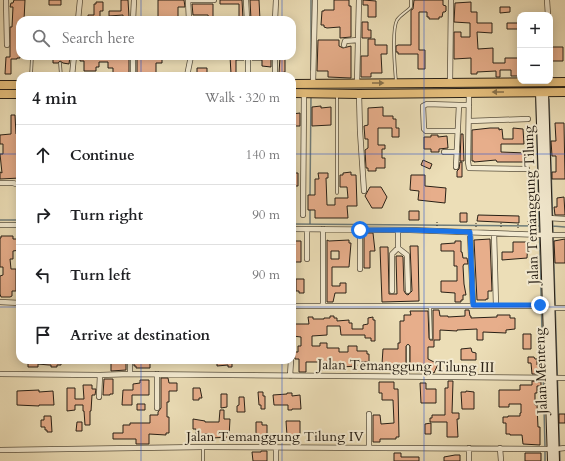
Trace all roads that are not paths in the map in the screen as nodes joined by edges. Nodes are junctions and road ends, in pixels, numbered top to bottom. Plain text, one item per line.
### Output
1 (6, 0) edge
2 (80, 0) edge
3 (134, 0) edge
4 (189, 0) edge
5 (214, 0) edge
6 (246, 0) edge
7 (276, 0) edge
8 (315, 0) edge
9 (359, 0) edge
10 (411, 0) edge
11 (451, 0) edge
12 (548, 0) edge
13 (548, 12) edge
14 (78, 16) edge
15 (133, 16) edge
16 (189, 16) edge
17 (247, 16) edge
18 (275, 16) edge
19 (358, 40) junction
20 (344, 44) dead end
21 (7, 45) dead end
22 (32, 60) edge
23 (74, 60) edge
24 (133, 60) edge
25 (190, 60) edge
26 (248, 60) edge
27 (275, 60) edge
28 (60, 64) dead end
29 (31, 72) edge
30 (61, 72) edge
31 (72, 72) edge
32 (133, 72) edge
33 (188, 72) edge
34 (248, 72) edge
35 (275, 72) edge
36 (553, 79) edge
37 (517, 82) edge
38 (565, 82) edge
39 (357, 83) junction
40 (396, 83) junction
41 (450, 83) junction
42 (482, 83) junction
43 (296, 84) edge
44 (310, 84) junction
45 (0, 85) edge
46 (16, 85) edge
47 (469, 92) junction
48 (482, 92) junction
49 (542, 92) junction
50 (565, 92) edge
51 (296, 93) edge
52 (307, 93) junction
53 (337, 93) junction
54 (438, 93) junction
55 (0, 94) edge
56 (16, 94) edge
57 (358, 94) junction
58 (439, 104) junction
59 (469, 104) junction
60 (458, 105) junction
61 (528, 119) dead end
62 (470, 121) junction
63 (458, 130) junction
64 (444, 152) dead end
65 (457, 152) junction
66 (456, 167) dead end
67 (528, 169) dead end
68 (0, 183) edge
69 (16, 183) edge
70 (364, 191) dead end
71 (337, 193) dead end
72 (303, 215) dead end
73 (565, 219) edge
74 (547, 220) junction
75 (0, 225) edge
76 (16, 225) edge
77 (323, 228) junction
78 (296, 229) edge
79 (307, 229) junction
80 (360, 230) junction
81 (398, 230) junction
82 (470, 232) junction
83 (494, 233) junction
84 (546, 234) junction
85 (565, 235) edge
86 (398, 248) junction
87 (307, 259) dead end
88 (360, 269) dead end
89 (408, 290) dead end
90 (392, 291) dead end
91 (0, 302) edge
92 (16, 303) edge
93 (473, 305) junction
94 (296, 306) edge
95 (323, 306) junction
96 (430, 306) junction
97 (496, 306) junction
98 (548, 307) junction
99 (565, 308) edge
100 (431, 338) dead end
101 (408, 346) dead end
102 (130, 364) edge
103 (291, 364) edge
104 (0, 374) edge
105 (130, 374) junction
106 (157, 374) junction
107 (100, 375) junction
108 (290, 376) junction
109 (408, 377) junction
110 (551, 378) junction
111 (565, 378) edge
112 (99, 398) dead end
113 (157, 408) dead end
114 (368, 414) dead end
115 (203, 447) junction
116 (276, 447) junction
117 (369, 447) junction
118 (469, 448) junction
119 (500, 448) junction
120 (565, 448) edge
121 (553, 449) junction
122 (0, 450) edge
123 (204, 461) edge
124 (276, 461) edge
125 (469, 461) edge
126 (501, 461) edge
127 (551, 461) edge
128 (556, 461) edge

1 - 21 street
2 - 14 street
3 - 15 street
4 - 5 street
4 - 16 street
6 - 17 street
7 - 18 street
8 - 44 street
9 - 19 street
10 - 40 lane
11 - 41 street
12 - 13 street
19 - 20 street
19 - 39 street
22 - 29 lane
23 - 31 street
24 - 32 street
25 - 33 street
26 - 34 street
27 - 35 street
28 - 30 lane
36 - 38 highway
37 - 42 highway
39 -> 40 highway
39 - 44 highway
40 - 41 highway
41 - 42 highway
42 - 48 highway
43 - 44 highway
45 - 46 highway
47 - 48 highway
47 - 54 highway
47 - 59 street
49 -> 48 highway
49 - 50 highway
49 - 74 street, Jalan Temanggung Tilung
51 - 52 highway
52 - 53 highway
52 - 72 street
53 - 57 highway
53 - 71 lane
54 - 57 highway
54 - 58 street
55 - 56 highway
57 - 70 street
58 - 60 street
58 - 63 street
59 - 60 street
59 - 62 street
60 - 63 street
61 - 62 street
62 - 67 street
63 - 65 street
64 - 65 street
65 - 66 street
68 - 69 street
73 - 74 street
74 - 84 street, Jalan Temanggung Tilung
75 - 76 street
77 - 79 street
77 - 80 street
77 - 95 street
78 - 79 street
79 - 87 street
80 - 81 street
80 - 88 street
81 - 82 street
81 - 86 street
82 - 83 street
82 - 93 street
83 - 84 street
83 - 97 street
84 - 85 street
84 - 98 street, Jalan Temanggung Tilung
86 - 89 street
86 - 90 street
91 - 92 street
93 - 96 street
93 - 97 street
94 - 95 street
95 - 96 street
96 - 100 lane
97 - 98 street
98 - 99 street
98 - 110 street, Jalan Temanggung Tilung
101 - 109 lane
102 - 105 street
103 - 108 street
104 - 107 street, Jalan Temanggung Tilung III
105 - 106 street, Jalan Temanggung Tilung III
105 - 107 street, Jalan Temanggung Tilung III
106 - 108 street, Jalan Temanggung Tilung III
106 - 113 street
107 - 112 street
108 - 109 street, Jalan Temanggung Tilung III
109 - 110 street, Jalan Temanggung Tilung III
110 - 111 street, Jalan Temanggung Tilung III
110 - 121 street, Jalan Temanggung Tilung
114 - 117 street
115 - 116 street, Jalan Temanggung Tilung IV
115 - 122 street, Jalan Temanggung Tilung IV
115 - 123 lane
116 - 117 street, Jalan Temanggung Tilung IV
116 - 124 street
117 - 118 street, Jalan Temanggung Tilung IV
118 - 119 street, Jalan Temanggung Tilung IV
118 - 125 street
119 - 121 street, Jalan Temanggung Tilung IV
119 - 126 street
120 - 121 street, Jalan Temanggung Tilung IV
121 - 127 street, Jalan Temanggung Tilung
121 - 128 street

